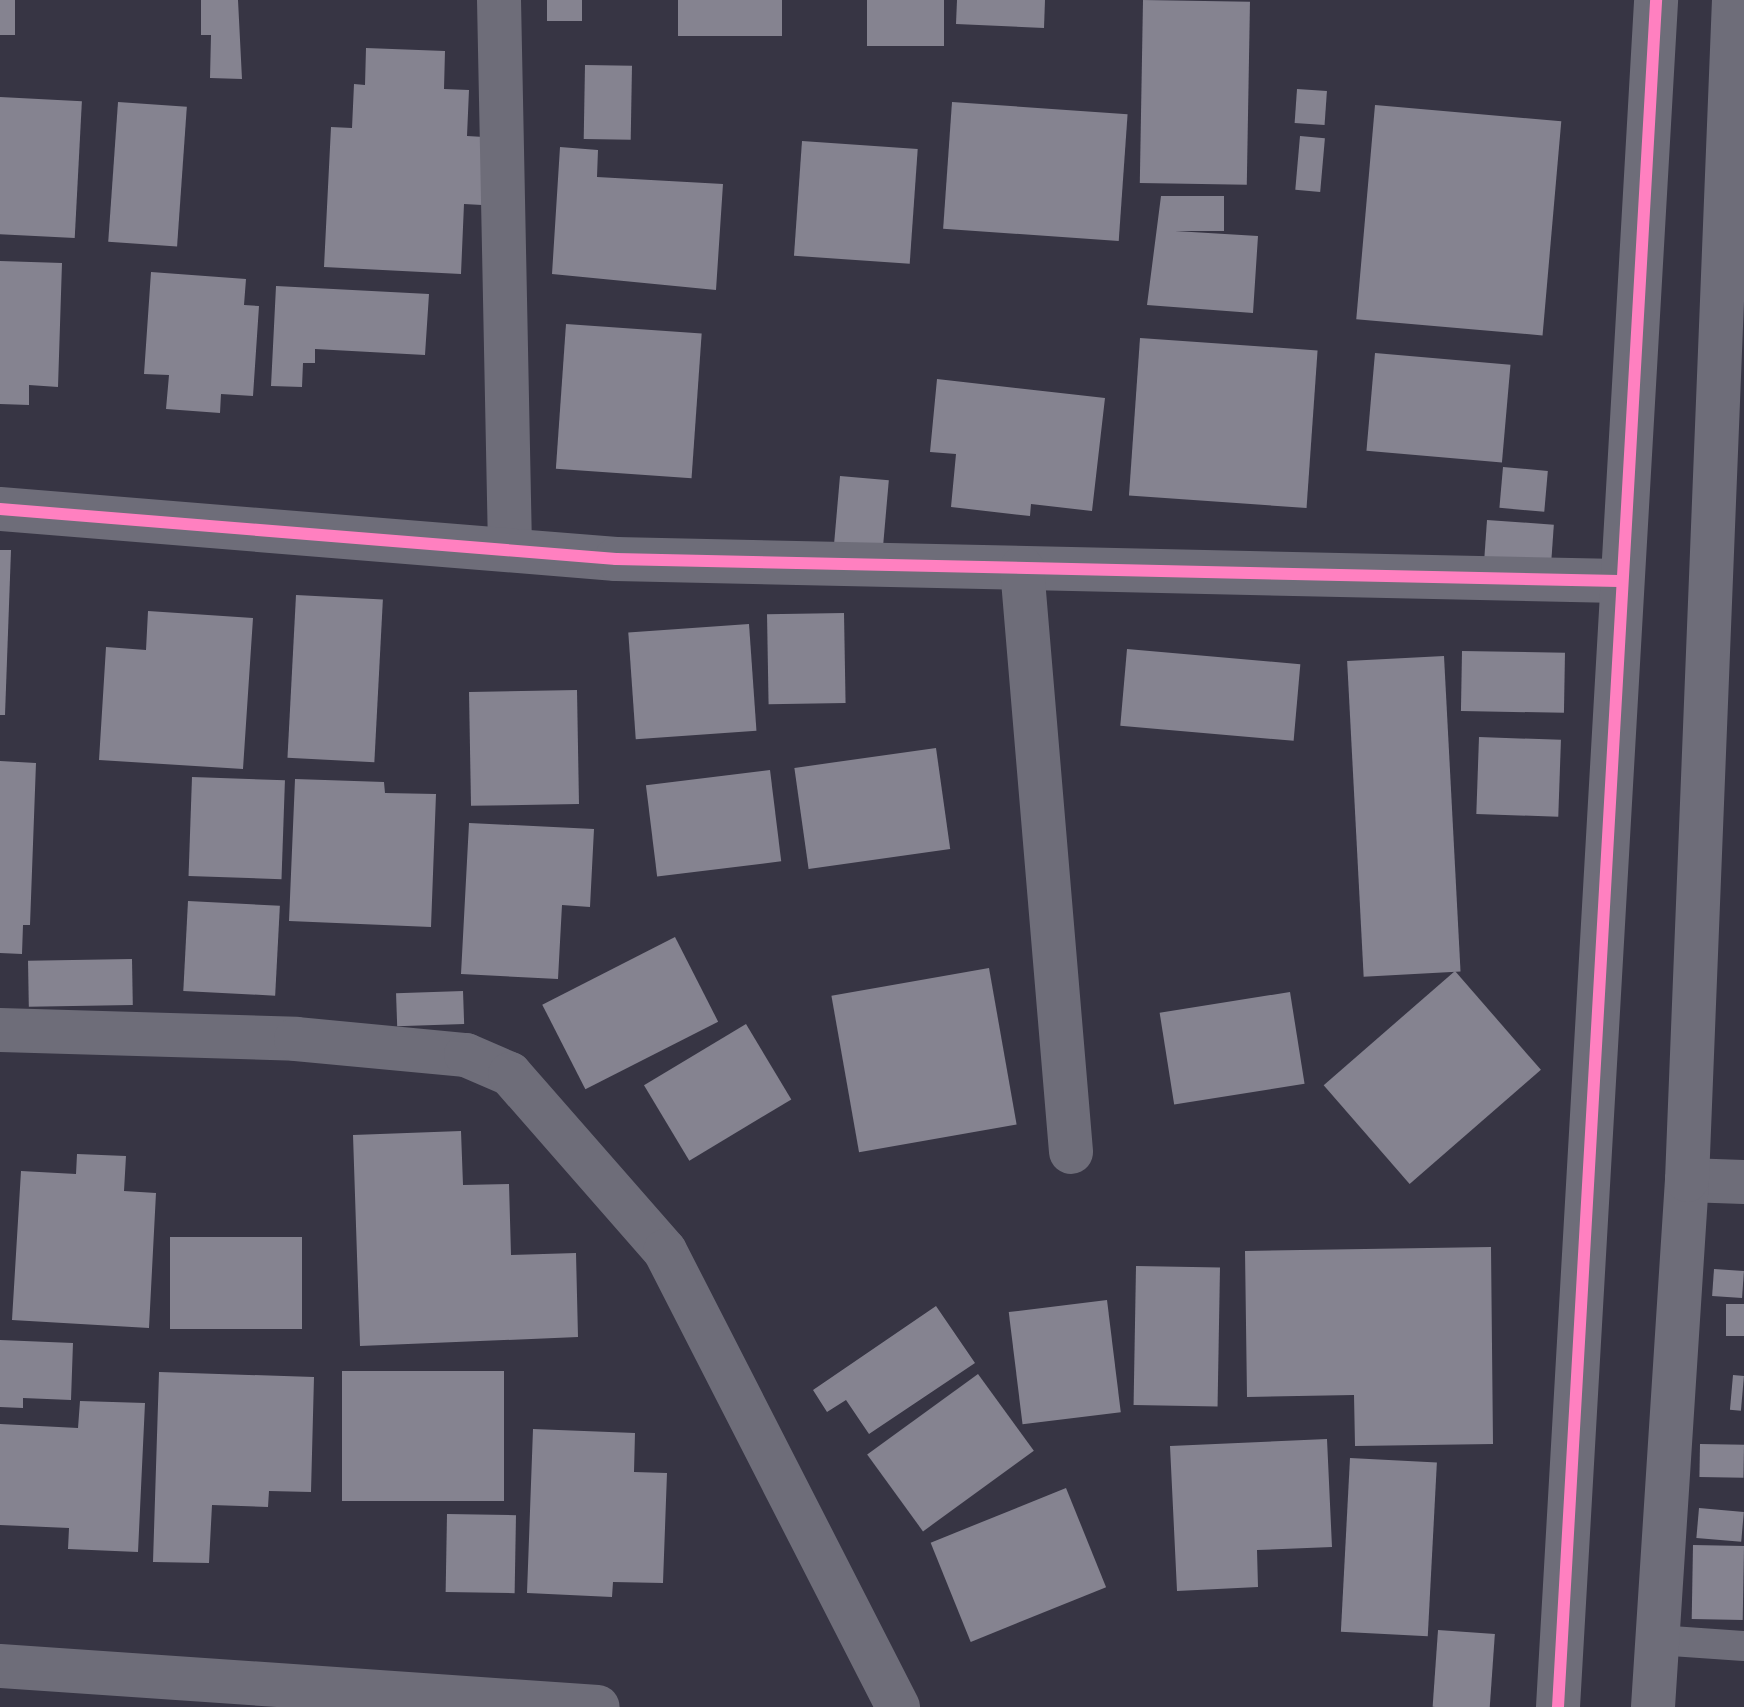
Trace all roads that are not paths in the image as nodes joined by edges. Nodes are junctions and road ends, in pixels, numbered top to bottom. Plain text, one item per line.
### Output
1 (499, 0) edge
2 (1656, 0) edge
3 (1734, 0) edge
4 (0, 509) edge
5 (510, 547) junction
6 (1022, 568) junction
7 (1619, 581) junction
8 (0, 1030) edge
9 (1071, 1152) dead end
10 (1687, 1180) junction
11 (1744, 1182) edge
12 (1657, 1640) junction
13 (1744, 1646) edge
14 (0, 1666) edge
15 (543, 1704) edge
16 (598, 1707) edge
17 (898, 1707) edge
18 (1558, 1707) edge
19 (1653, 1707) edge

1 - 5 street
2 - 7 street
3 - 10 street
4 - 5 street
5 - 6 street
6 - 7 street
6 - 9 street
7 - 18 street
8 - 17 street
10 - 11 street
10 - 12 street
12 - 13 lane
12 - 19 street
14 - 15 street
15 - 16 street

